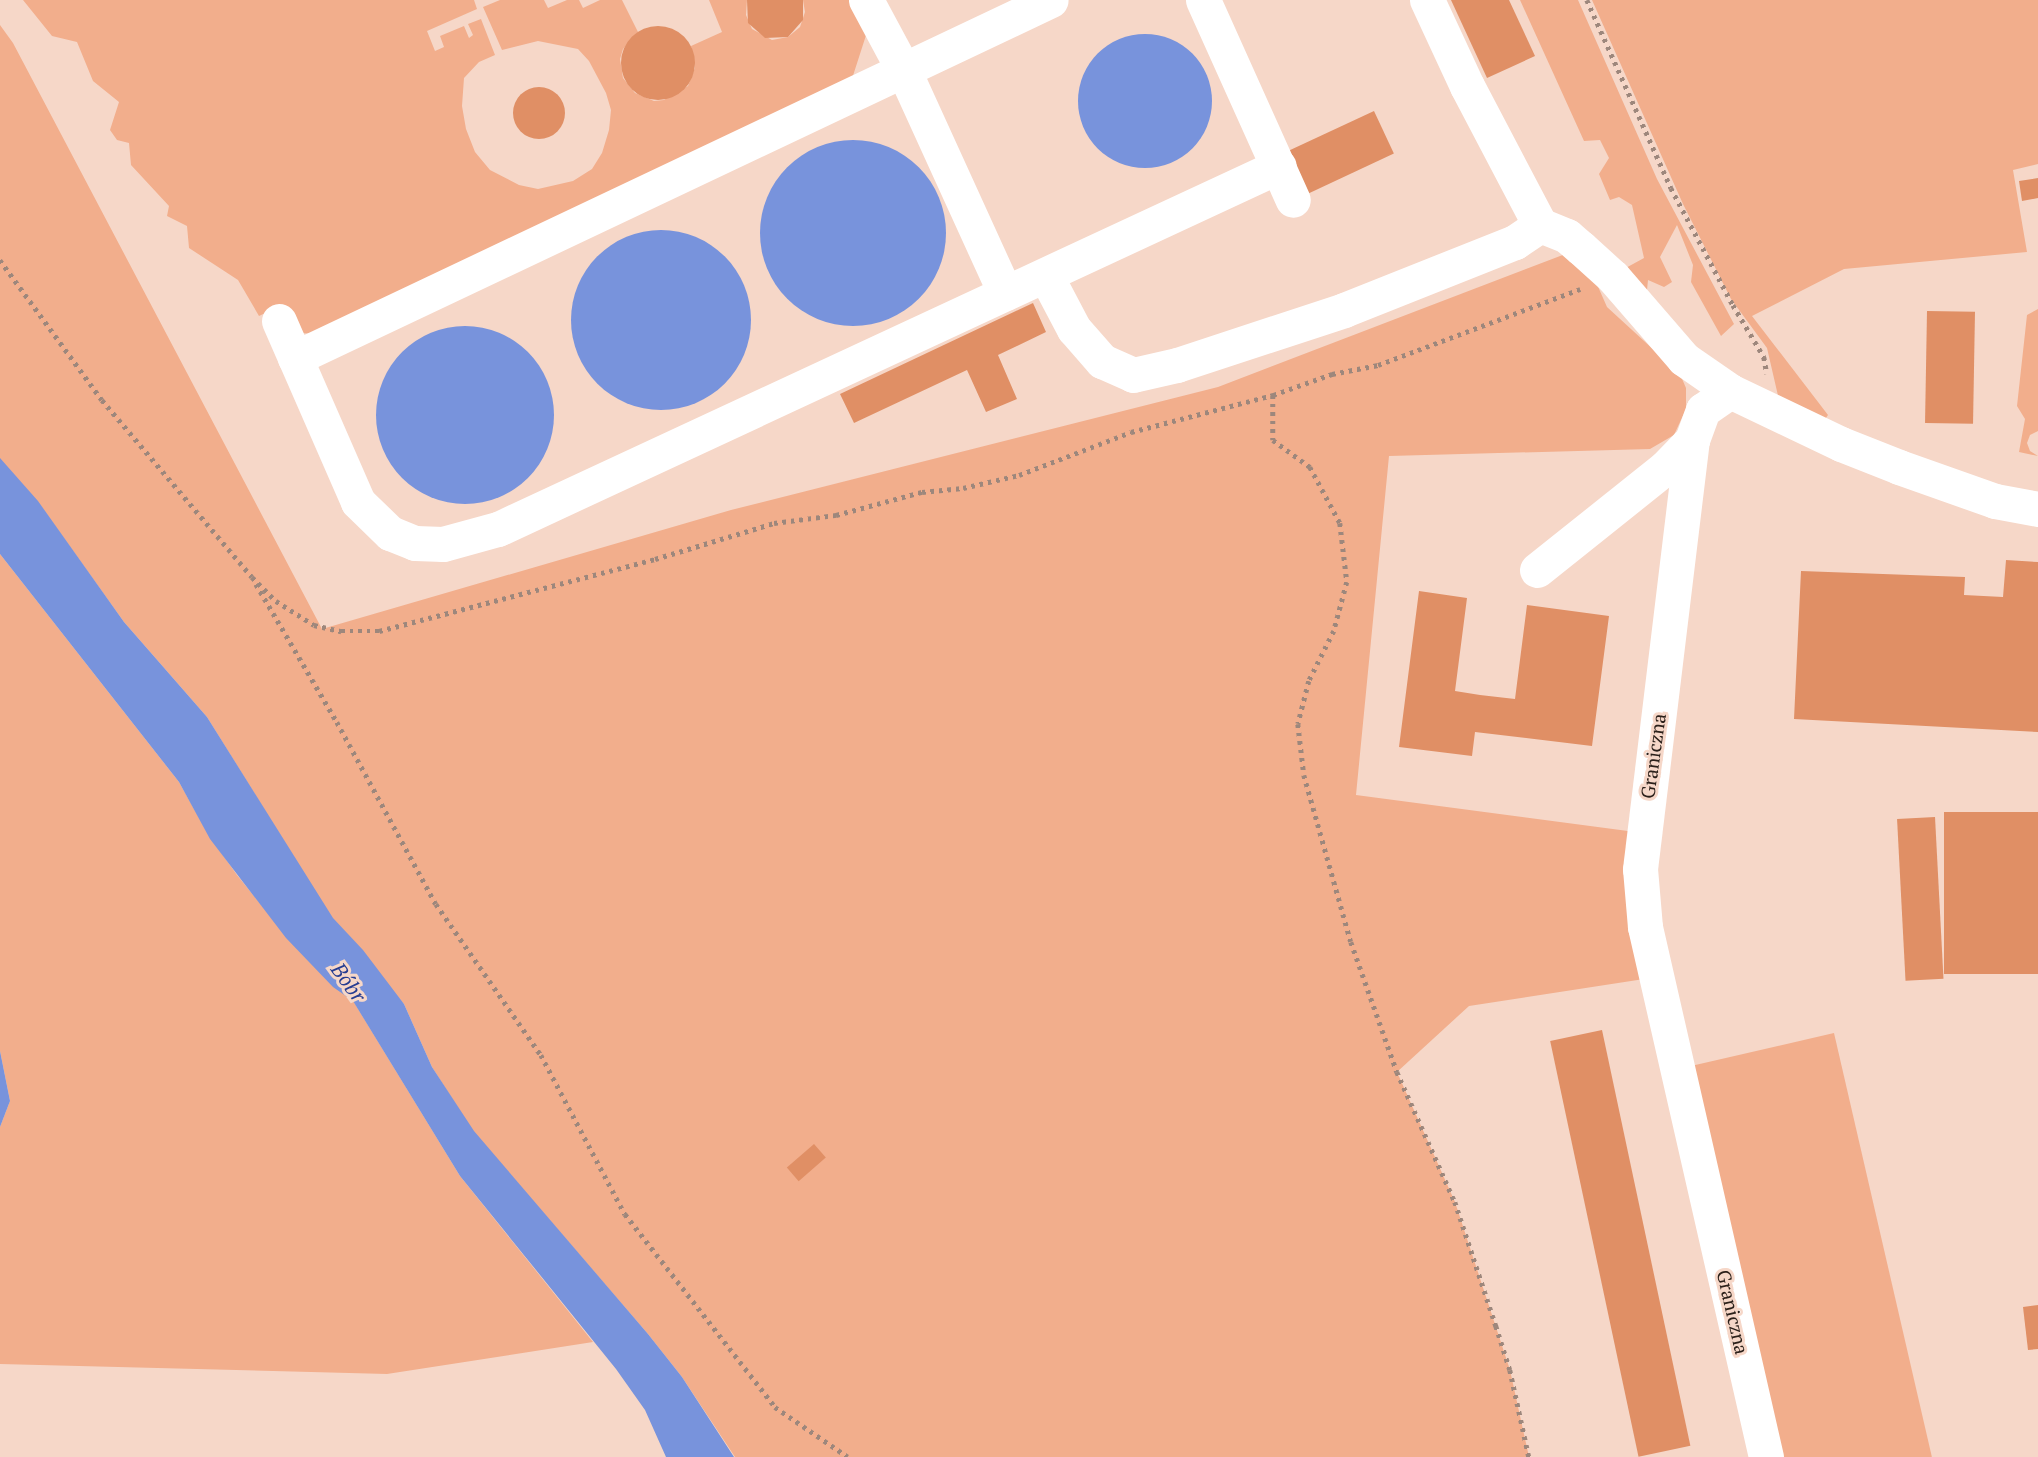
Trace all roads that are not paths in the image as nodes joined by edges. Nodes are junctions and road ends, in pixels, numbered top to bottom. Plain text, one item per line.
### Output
1 (866, 0) edge
2 (1051, 0) edge
3 (1203, 0) edge
4 (1427, 0) edge
5 (904, 71) junction
6 (1279, 166) junction
7 (1293, 200) dead end
8 (1539, 225) junction
9 (1046, 276) junction
10 (1005, 293) junction
11 (279, 321) dead end
12 (295, 358) junction
13 (1730, 391) junction
14 (1692, 440) junction
15 (2038, 509) edge
16 (1537, 570) dead end
17 (1766, 1457) edge

1 - 5 street
2 - 5 street
3 - 6 street
4 - 8 street
5 - 10 street
5 - 12 street
6 - 7 street
6 - 9 street
8 - 9 street
8 - 13 street
9 - 10 street
10 - 12 street
11 - 12 street
13 - 14 street, Graniczna
13 - 15 street
14 - 16 street
14 - 17 street, Graniczna

